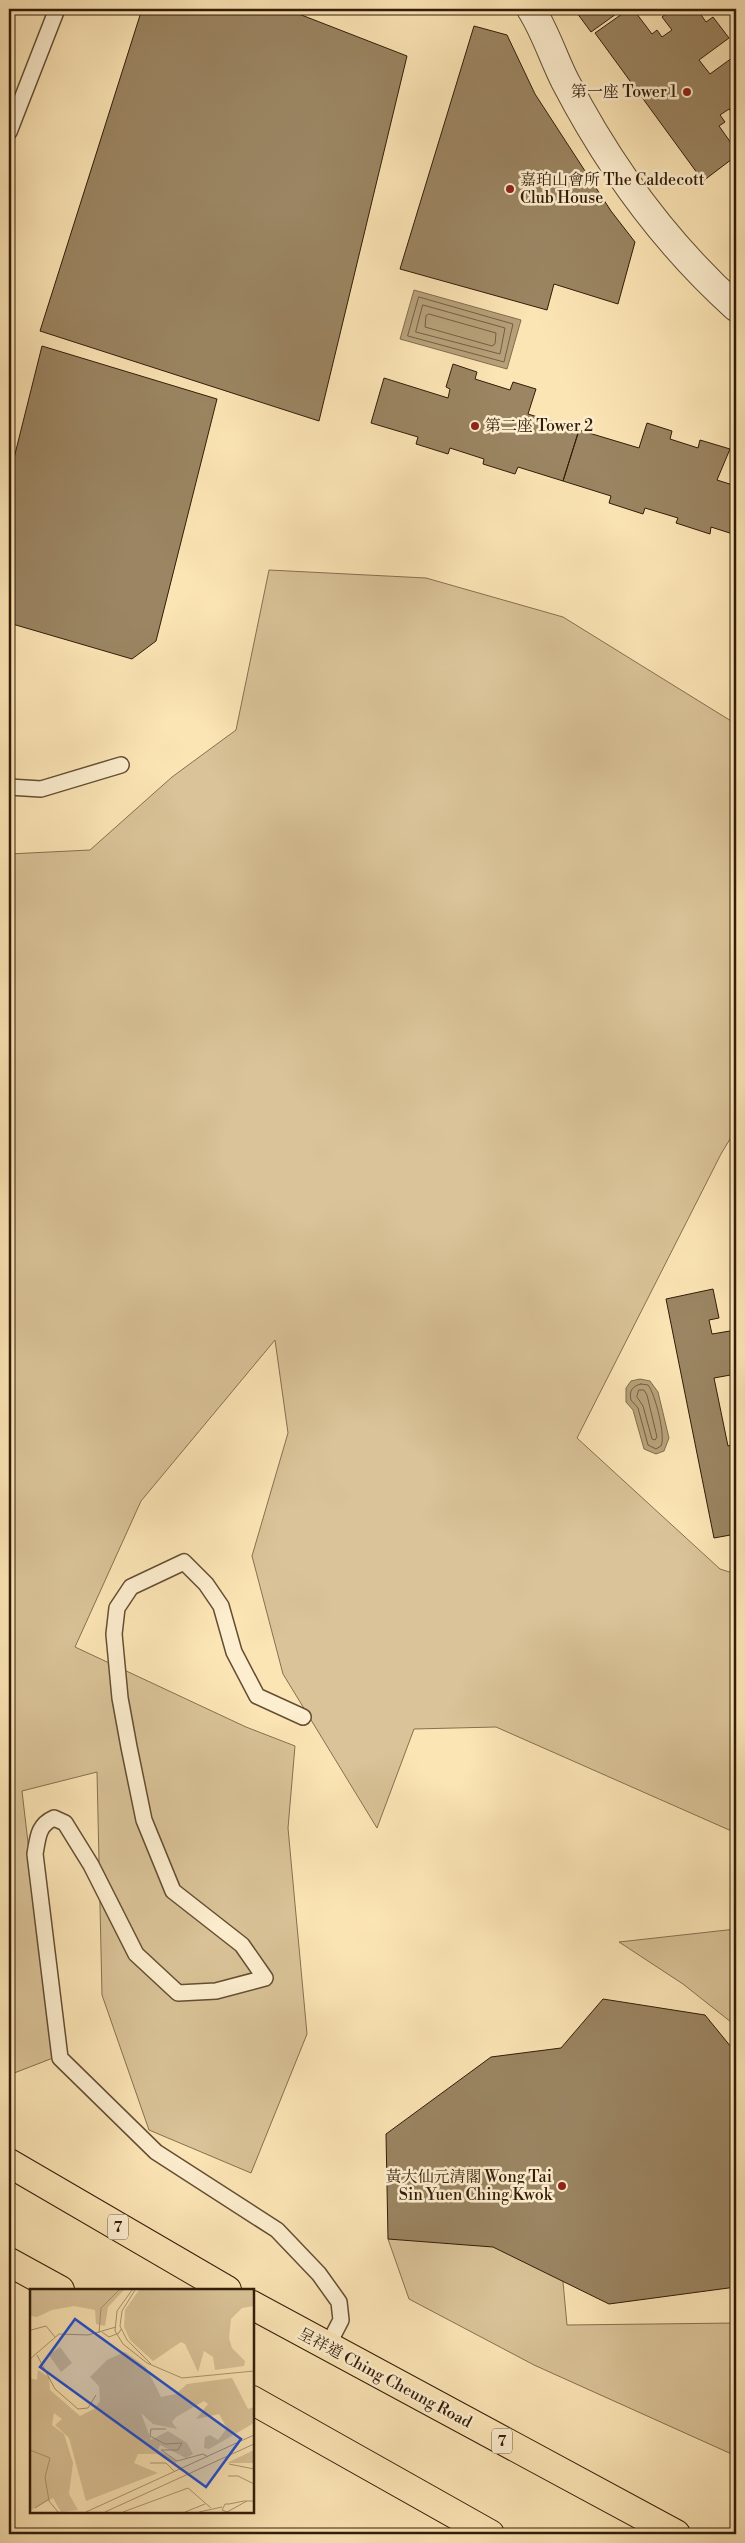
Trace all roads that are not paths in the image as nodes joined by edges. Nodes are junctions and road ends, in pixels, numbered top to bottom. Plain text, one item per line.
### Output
1 (57, 9) edge
2 (530, 9) edge
3 (9, 132) edge
4 (736, 307) edge
5 (121, 765) dead end
6 (9, 787) edge
7 (303, 1717) dead end
8 (9, 2163) edge
9 (9, 2262) edge
10 (58, 2289) edge
11 (225, 2289) edge
12 (254, 2306) edge
13 (327, 2347) junction
14 (254, 2401) edge
15 (484, 2531) edge
16 (676, 2534) edge

1 - 3 lane
2 - 4 street
5 - 6 lane
7 - 13 lane
8 - 11 highway, 7
9 - 10 highway
12 - 13 highway, 呈祥道 Ching Cheung Road / 7
13 - 16 highway, 呈祥道 Ching Cheung Road / 7
14 - 15 highway

